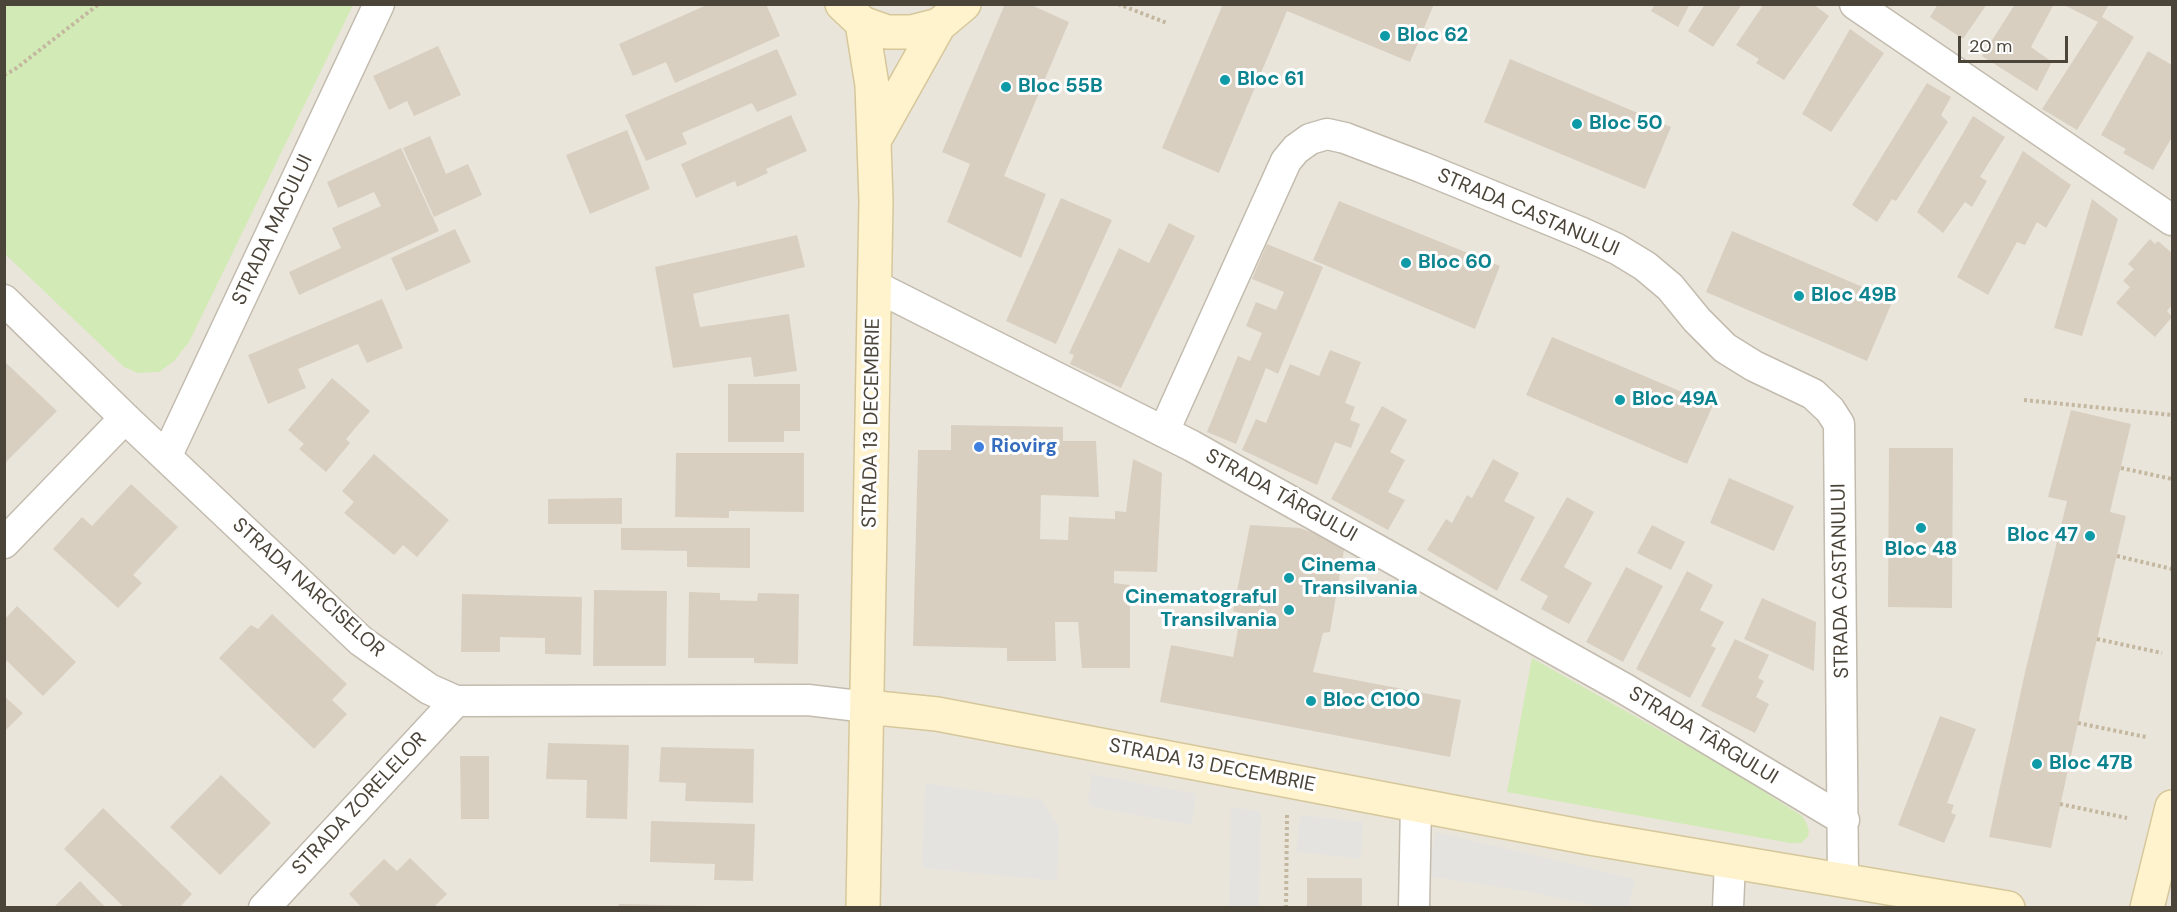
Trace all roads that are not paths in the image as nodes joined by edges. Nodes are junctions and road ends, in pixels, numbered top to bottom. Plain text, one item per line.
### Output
1 (380, 4) edge
2 (964, 4) edge
3 (1855, 4) edge
4 (852, 14) edge
5 (939, 25) junction
6 (875, 139) junction
7 (2172, 220) edge
8 (875, 286) junction
9 (4, 300) edge
10 (125, 418) junction
11 (1164, 431) junction
12 (167, 455) junction
13 (4, 543) edge
14 (456, 701) junction
15 (867, 706) junction
16 (1416, 804) junction
17 (2172, 807) edge
18 (1844, 820) junction
19 (1730, 862) junction
20 (1843, 879) junction
21 (264, 908) edge
22 (863, 908) edge
23 (1414, 908) edge
24 (1728, 908) edge
25 (2008, 908) edge
26 (2147, 908) edge

1 - 12 street, STRADA MACULUI
2 - 5 street
3 - 7 street
4 - 5 street
4 - 6 street, STRADA 13 DECEMBRIE
5 - 6 street, STRADA 13 DECEMBRIE
6 - 8 street, STRADA 13 DECEMBRIE
8 - 11 street, STRADA TÂRGULUI
8 - 15 street, STRADA 13 DECEMBRIE
9 - 10 street, STRADA NARCISELOR
10 - 12 street, STRADA NARCISELOR
10 - 13 street
11 - 18 street, STRADA TÂRGULUI
11 - 18 street, STRADA CASTANULUI
12 - 14 street, STRADA NARCISELOR
14 - 15 street, STRADA NARCISELOR
14 - 21 street, STRADA ZORELELOR
15 - 16 street, STRADA 13 DECEMBRIE
15 - 22 street, STRADA 13 DECEMBRIE
16 - 19 street, STRADA 13 DECEMBRIE
16 - 23 street
17 - 26 street
18 - 20 street
19 - 20 street, STRADA 13 DECEMBRIE
19 - 24 street
20 - 25 street, STRADA 13 DECEMBRIE

